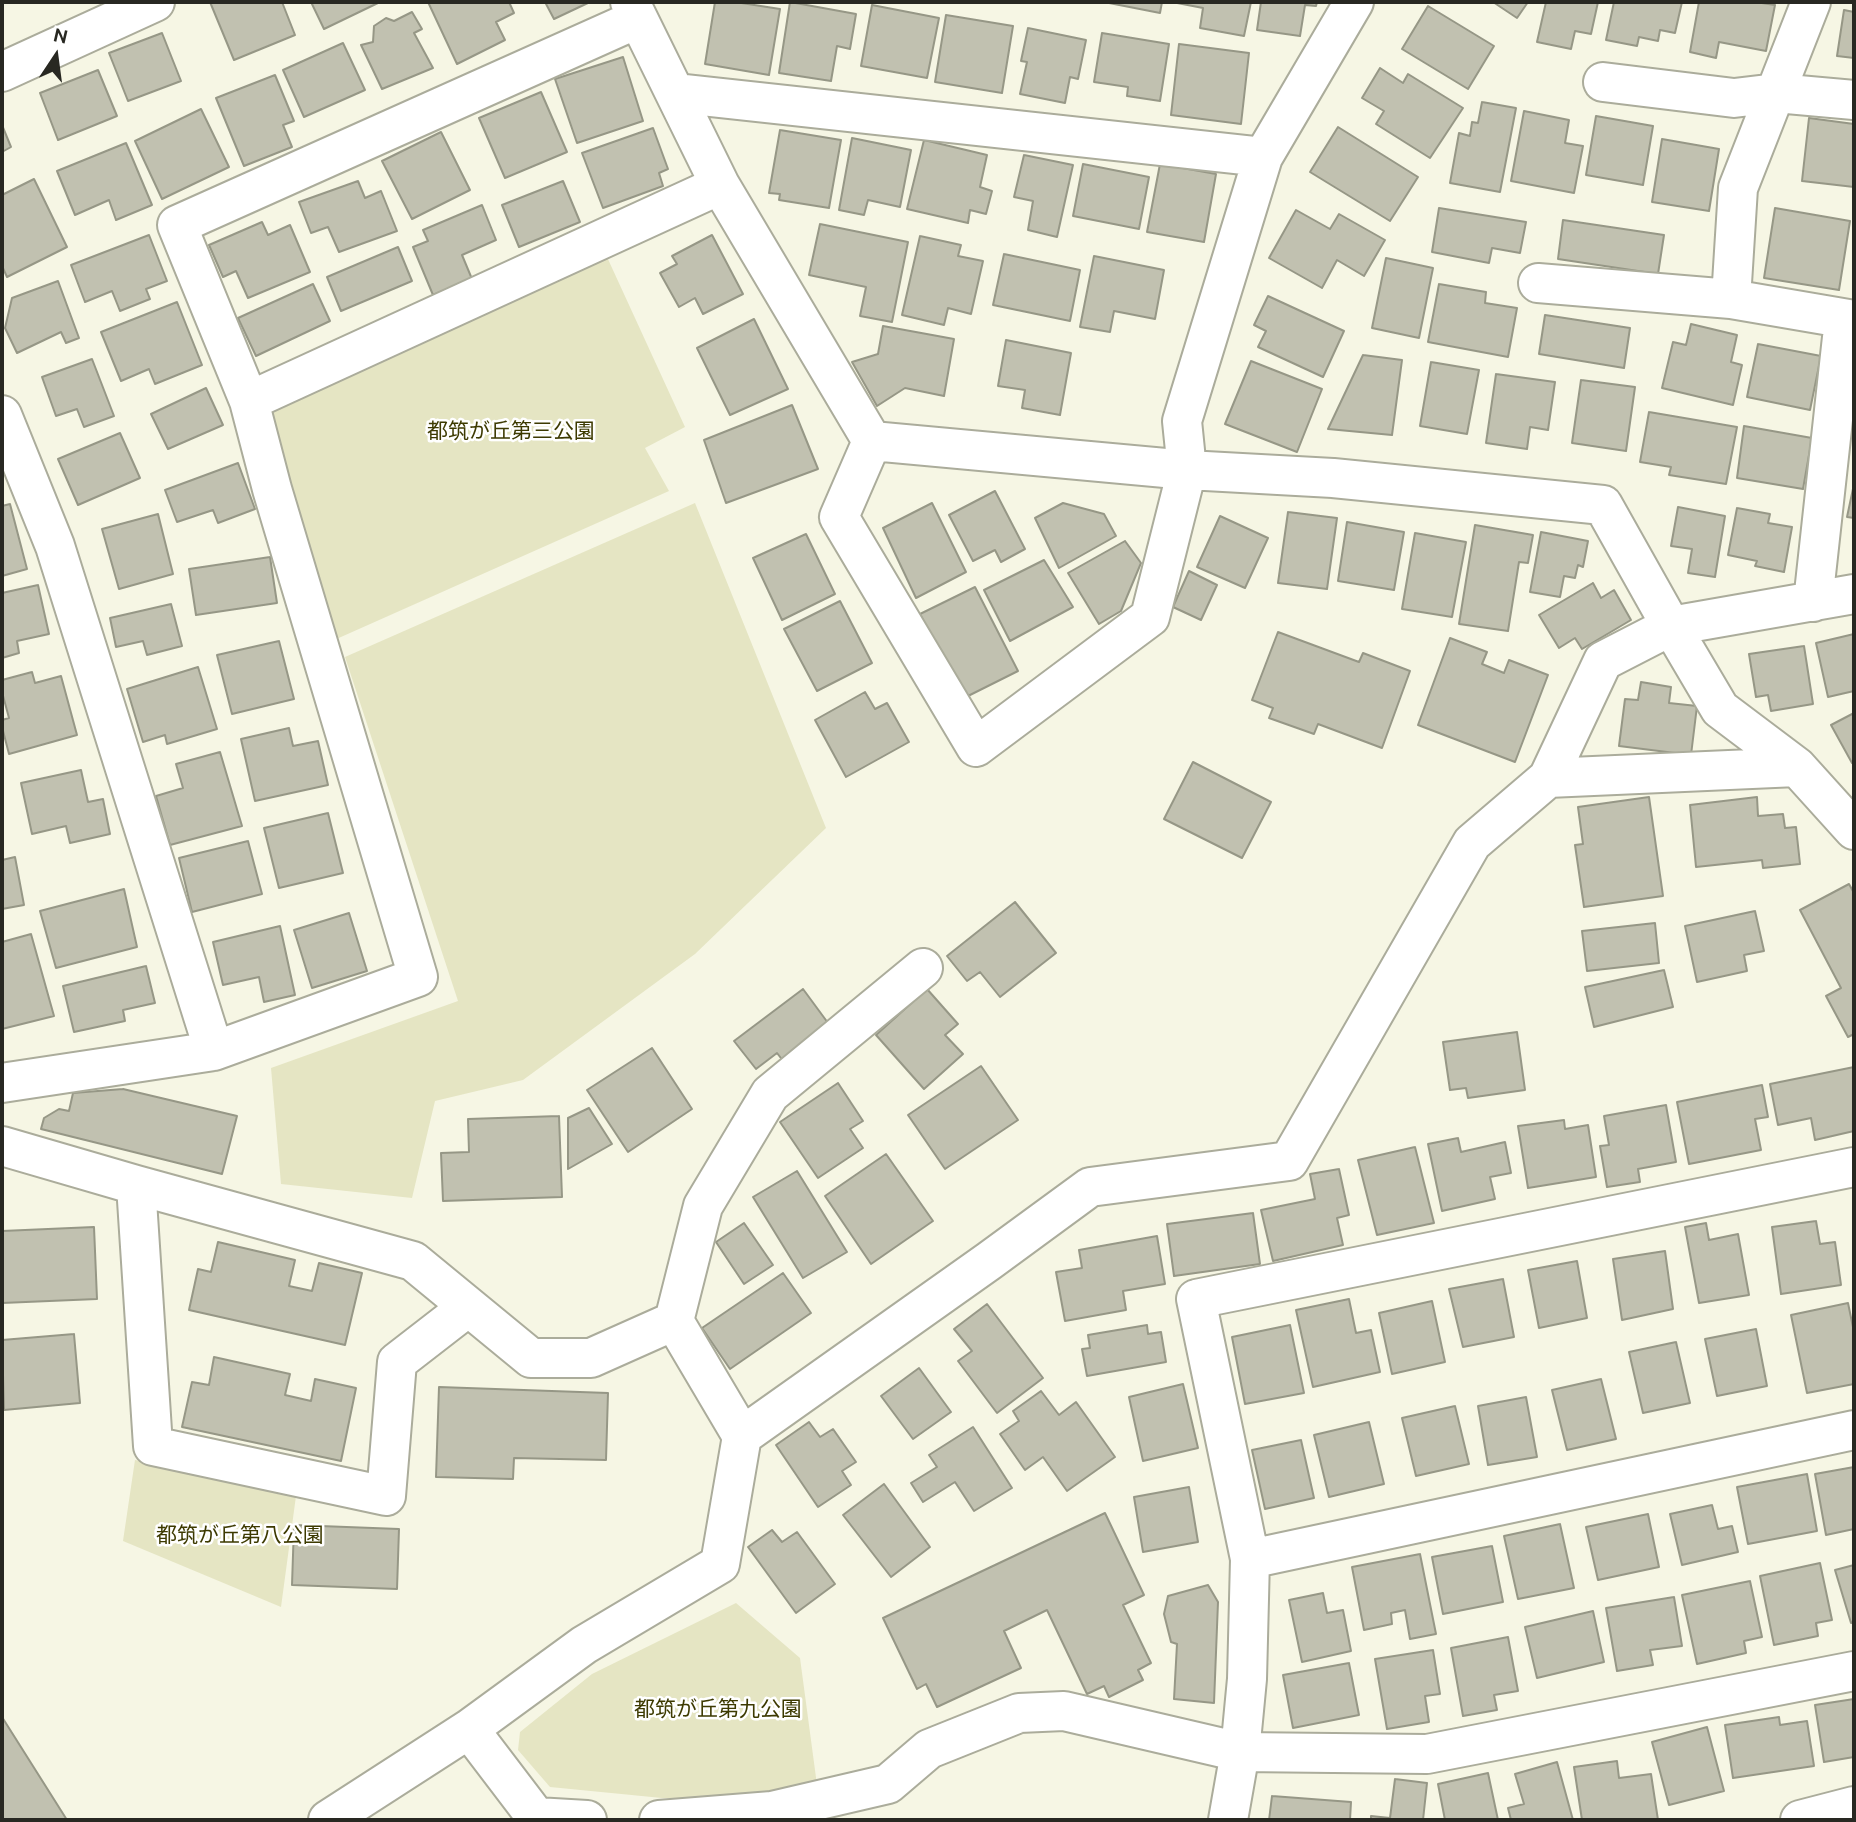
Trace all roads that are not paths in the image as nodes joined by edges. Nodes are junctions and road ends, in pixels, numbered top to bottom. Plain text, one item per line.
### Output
1 (155, 2) edge
2 (1354, 2) edge
3 (1811, 2) edge
4 (634, 10) edge
5 (2, 72) edge
6 (1603, 82) dead end
7 (675, 93) junction
8 (1776, 93) junction
9 (1854, 100) edge
10 (1263, 157) junction
11 (720, 185) junction
12 (1538, 283) dead end
13 (1731, 299) junction
14 (1849, 320) edge
15 (249, 401) junction
16 (2, 415) edge
17 (872, 441) junction
18 (1187, 470) junction
19 (1854, 594) edge
20 (1813, 602) junction
21 (1671, 626) junction
22 (1797, 767) junction
23 (1548, 778) junction
24 (1854, 830) edge
25 (923, 968) dead end
26 (214, 1051) junction
27 (2, 1083) edge
28 (2, 1146) edge
29 (1854, 1167) edge
30 (136, 1185) junction
31 (468, 1307) junction
32 (674, 1321) junction
33 (1854, 1430) edge
34 (742, 1436) junction
35 (1250, 1559) junction
36 (1854, 1671) edge
37 (469, 1729) junction
38 (1240, 1752) junction
39 (1854, 1806) edge
40 (328, 1820) edge
41 (587, 1820) edge
42 (659, 1820) edge
43 (1228, 1820) edge
44 (1800, 1820) edge

1 - 5 street
2 - 10 street
3 - 8 street
4 - 7 street
4 - 15 street
6 - 8 street
7 - 10 street
7 - 11 street
8 - 9 street
8 - 13 street
10 - 18 street
11 - 15 street
11 - 17 street
12 - 13 street
13 - 14 street
14 - 20 street
15 - 26 street
16 - 26 street
17 - 18 street
17 - 18 street
18 - 21 street
19 - 20 street
20 - 21 street
21 - 22 street
21 - 23 street
22 - 23 street
22 - 24 street
23 - 34 street
25 - 32 street
26 - 27 street
28 - 30 street
29 - 35 street
30 - 31 street
30 - 31 street
31 - 32 street
32 - 34 street
33 - 35 street
34 - 37 street
35 - 38 street
36 - 38 street
37 - 40 street
37 - 41 street
38 - 42 street
38 - 43 street
39 - 44 street

